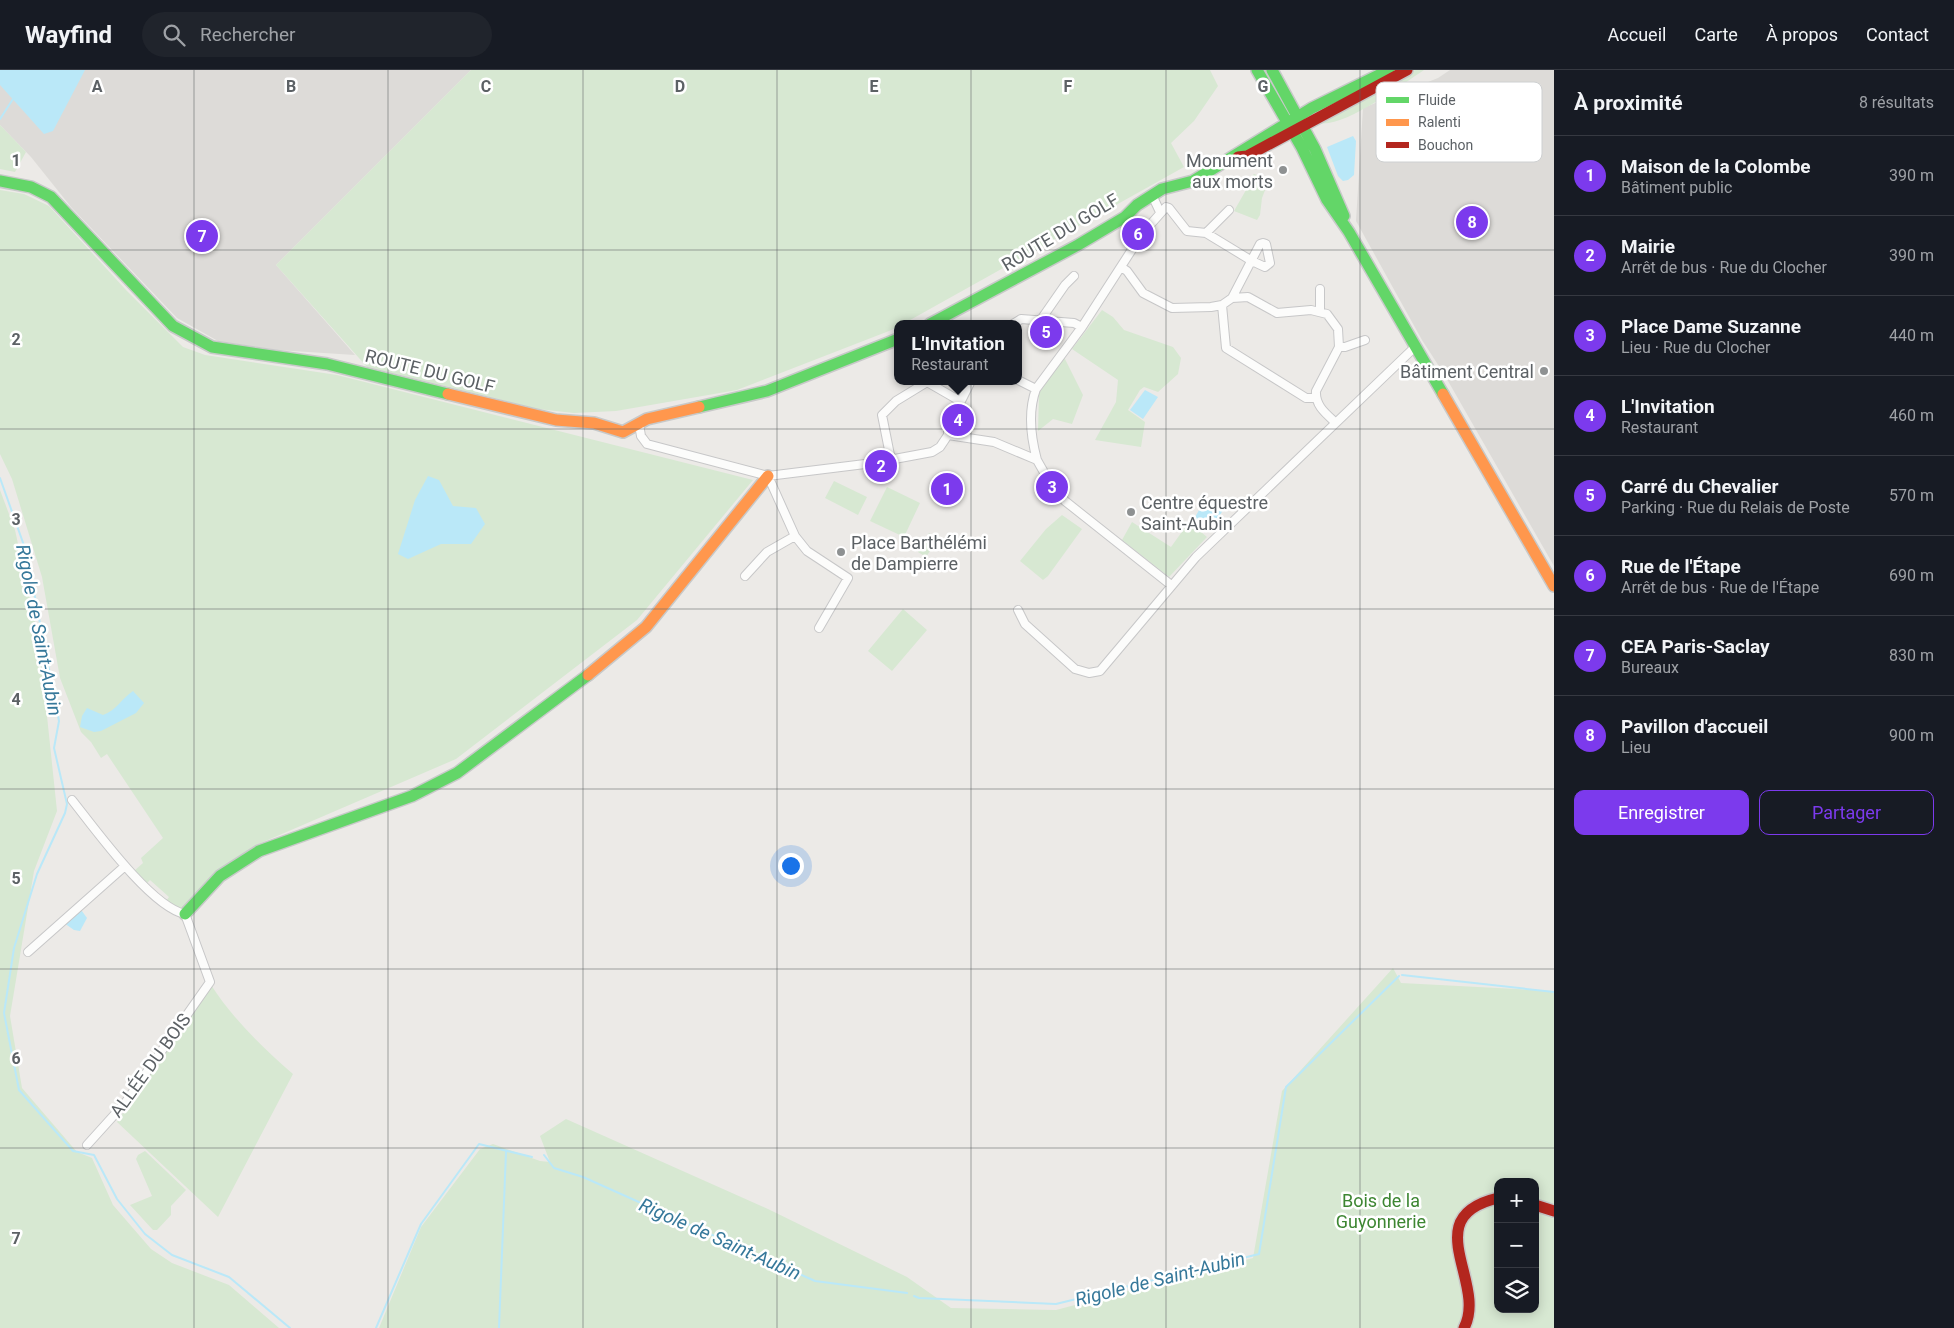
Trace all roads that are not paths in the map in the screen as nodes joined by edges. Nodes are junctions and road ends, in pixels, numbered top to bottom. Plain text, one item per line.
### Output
1 (1257, 70) edge
2 (1272, 70) edge
3 (1388, 70) edge
4 (1407, 70) edge
5 (1383, 82) edge
6 (1376, 86) edge
7 (1305, 121) junction
8 (1289, 128) junction
9 (0, 181) edge
10 (1152, 195) junction
11 (1229, 210) dead end
12 (1160, 212) junction
13 (1349, 232) junction
14 (1206, 233) junction
15 (1121, 267) junction
16 (1074, 276) dead end
17 (1320, 290) dead end
18 (1232, 298) junction
19 (1222, 305) junction
20 (1320, 312) junction
21 (937, 320) edge
22 (1040, 321) junction
23 (1022, 322) edge
24 (1082, 327) junction
25 (1365, 340) dead end
26 (894, 341) edge
27 (1339, 347) junction
28 (1415, 347) junction
29 (1022, 382) edge
30 (922, 385) edge
31 (932, 385) edge
32 (969, 385) edge
33 (1036, 389) junction
34 (1315, 398) junction
35 (960, 401) junction
36 (1335, 422) junction
37 (638, 424) junction
38 (948, 435) junction
39 (891, 460) junction
40 (1037, 460) junction
41 (768, 476) junction
42 (795, 536) junction
43 (745, 576) dead end
44 (1170, 585) junction
45 (1554, 586) edge
46 (1018, 610) dead end
47 (819, 628) dead end
48 (72, 800) dead end
49 (125, 866) junction
50 (185, 914) junction
51 (28, 952) dead end
52 (88, 1145) dead end
53 (1494, 1199) edge
54 (1539, 1206) edge
55 (1554, 1211) edge
56 (1464, 1328) edge

1 - 8 street
2 - 7 street
3 - 7 street
4 - 5 street
6 - 7 street
7 - 8 street, ROUTE DU GOLF
7 - 13 street
8 - 10 street, ROUTE DU GOLF
8 - 13 street
9 - 37 street, ROUTE DU GOLF
10 - 12 street
10 - 21 street, ROUTE DU GOLF
11 - 14 street
12 - 14 street
12 - 15 street
13 - 28 street
14 - 18 street
15 - 19 street
15 - 24 street
16 - 22 street
17 - 20 street
18 - 19 street
18 - 20 street
19 - 34 street
20 - 27 street
22 - 23 street
22 - 24 street
24 - 33 street
25 - 27 street
26 - 37 street, ROUTE DU GOLF
27 - 34 street
28 - 36 street
28 - 45 street
29 - 33 street
30 - 39 street
31 - 35 street
32 - 35 street
33 - 40 street
34 - 36 street
35 - 38 street
36 - 44 street
37 - 41 street
38 - 39 street
38 - 40 street
39 - 41 street
40 - 44 street
41 - 42 street
41 - 50 street
42 - 43 street
42 - 47 street
44 - 46 street
48 - 49 street
49 - 50 street
49 - 51 street
50 - 52 street, ALLÉE DU BOIS
53 - 56 street
54 - 55 street

